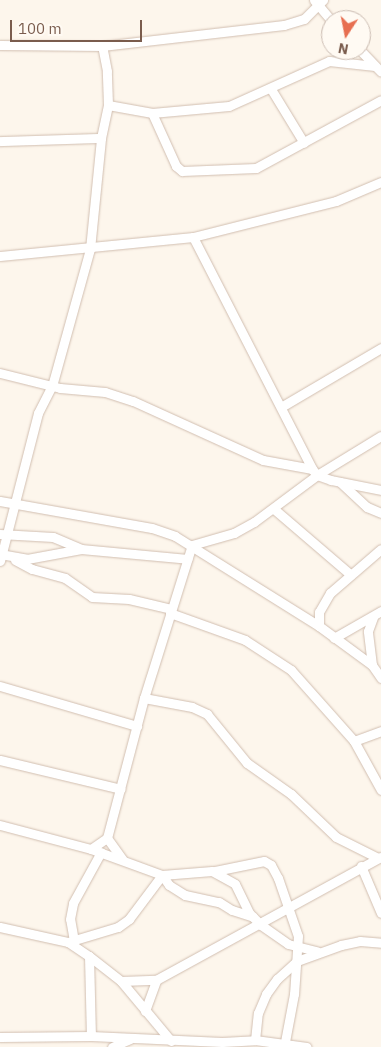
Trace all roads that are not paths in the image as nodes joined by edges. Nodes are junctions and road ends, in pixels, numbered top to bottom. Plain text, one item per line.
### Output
1 (318, 2) edge
2 (0, 45) edge
3 (102, 46) junction
4 (378, 69) edge
5 (270, 89) junction
6 (381, 100) edge
7 (108, 106) junction
8 (152, 113) junction
9 (101, 138) junction
10 (0, 142) edge
11 (304, 143) junction
12 (381, 182) edge
13 (193, 237) junction
14 (90, 249) junction
15 (0, 256) edge
16 (381, 348) edge
17 (0, 373) edge
18 (52, 386) junction
19 (280, 407) junction
20 (381, 436) edge
21 (314, 472) junction
22 (340, 482) junction
23 (381, 490) edge
24 (0, 501) edge
25 (17, 502) junction
26 (274, 510) junction
27 (381, 513) edge
28 (4, 535) edge
29 (192, 545) junction
30 (81, 549) junction
31 (381, 550) edge
32 (4, 557) edge
33 (188, 560) junction
34 (351, 575) junction
35 (171, 611) junction
36 (381, 611) edge
37 (373, 617) junction
38 (188, 618) junction
39 (319, 626) junction
40 (166, 627) junction
41 (334, 638) junction
42 (372, 665) junction
43 (381, 678) edge
44 (0, 686) edge
45 (144, 698) junction
46 (137, 726) junction
47 (381, 731) edge
48 (354, 741) junction
49 (0, 760) edge
50 (121, 789) junction
51 (381, 790) edge
52 (0, 825) edge
53 (107, 838) junction
54 (91, 849) junction
55 (101, 852) junction
56 (379, 858) edge
57 (122, 859) junction
58 (362, 866) junction
59 (212, 871) junction
60 (162, 875) junction
61 (290, 908) junction
62 (381, 913) edge
63 (253, 917) junction
64 (261, 925) junction
65 (0, 927) edge
66 (71, 942) junction
67 (381, 943) edge
68 (298, 948) junction
69 (317, 951) junction
70 (89, 956) junction
71 (297, 961) junction
72 (156, 980) junction
73 (121, 981) junction
74 (145, 1010) junction
75 (92, 1036) junction
76 (0, 1037) edge
77 (102, 1037) junction
78 (135, 1038) junction
79 (255, 1040) junction
80 (171, 1042) junction
81 (222, 1045) edge
82 (284, 1045) edge
83 (105, 1047) edge
84 (112, 1047) edge
85 (307, 1047) edge

1 - 3 street
2 - 3 street
3 - 7 street
4 - 5 street
5 - 8 street
5 - 11 street
6 - 11 street
7 - 8 street
7 - 9 street
8 - 11 street
9 - 10 street
9 - 14 street
12 - 13 street
13 - 14 street
13 - 19 street
14 - 15 street
14 - 18 street
16 - 19 street
17 - 18 street
18 - 21 street
18 - 25 street
19 - 21 street
20 - 21 street
21 - 22 street
21 - 26 street
22 - 23 street
22 - 27 street
24 - 25 street
25 - 28 street
25 - 29 street
26 - 29 street
26 - 34 street
28 - 30 street
28 - 32 street
29 - 33 street
29 - 39 street
30 - 32 street
30 - 33 street
31 - 34 street
32 - 35 street
33 - 35 street
34 - 39 street
35 - 38 street
35 - 40 street
36 - 37 street
37 - 41 street
37 - 42 street
38 - 40 street
38 - 48 street
39 - 41 street
40 - 45 street
41 - 42 street
42 - 43 street
44 - 46 street
45 - 46 street
45 - 56 street
46 - 50 street
47 - 48 street
48 - 51 street
49 - 50 street
50 - 53 street
52 - 54 street
53 - 54 street
53 - 57 street
54 - 55 street
55 - 57 street
55 - 66 street
56 - 58 street
57 - 60 street
58 - 61 street
58 - 62 street
59 - 60 street
59 - 61 street
59 - 63 street
60 - 63 street
60 - 66 street
61 - 64 street
61 - 68 street
63 - 64 street
64 - 68 street
64 - 72 street
65 - 66 street
66 - 70 street
67 - 69 street
68 - 69 street
68 - 71 street
69 - 71 street
70 - 73 street
70 - 75 street
71 - 79 street
71 - 82 street
72 - 73 street
72 - 74 street
73 - 74 street
74 - 80 street
75 - 76 street
75 - 77 street
77 - 78 street
77 - 83 street
78 - 80 street
78 - 84 street
79 - 81 street
79 - 82 street
80 - 81 street
82 - 85 street

